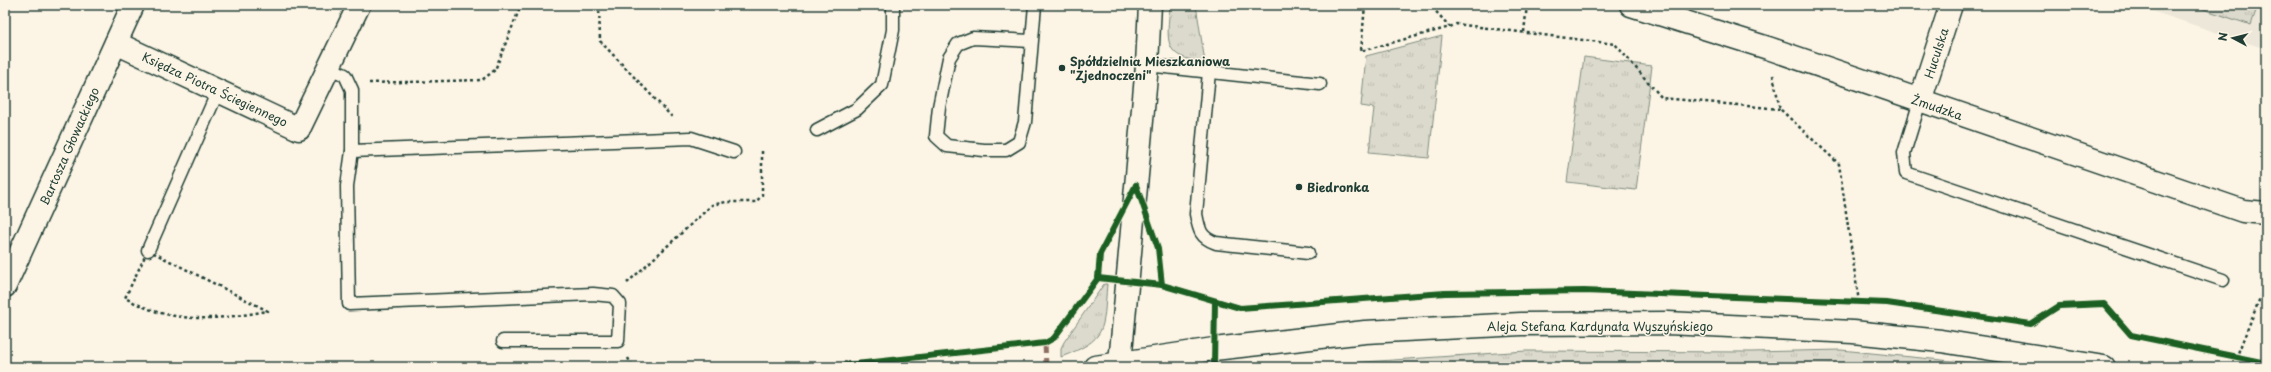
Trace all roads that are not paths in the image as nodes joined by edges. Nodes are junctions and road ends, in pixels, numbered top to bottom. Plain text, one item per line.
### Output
1 (132, 5) edge
2 (359, 5) edge
3 (893, 5) edge
4 (1035, 5) edge
5 (1150, 5) edge
6 (1631, 5) edge
7 (1951, 5) edge
8 (1031, 41) junction
9 (116, 43) junction
10 (1147, 65) junction
11 (330, 68) junction
12 (1209, 72) junction
13 (1320, 84) dead end
14 (218, 91) junction
15 (1920, 101) junction
16 (817, 130) dead end
17 (352, 151) junction
18 (734, 152) dead end
19 (2266, 213) edge
20 (148, 250) road end
21 (1308, 253) dead end
22 (2223, 280) dead end
23 (5, 286) edge
24 (503, 341) dead end
25 (1120, 363) junction
26 (1095, 367) edge
27 (2104, 367) edge

1 - 9 street, Bartosza Głowackiego
2 - 11 street, Księdza Piotra Ściegiennego
3 - 16 lane
4 - 8 lane
5 - 10 street
6 - 15 street, Żmudzka
7 - 15 street, Huculska
8 - 8 lane
9 - 14 street, Księdza Piotra Ściegiennego
9 - 23 street, Bartosza Głowackiego
10 - 12 lane
10 - 25 street
11 - 14 street, Księdza Piotra Ściegiennego
11 - 17 lane
12 - 13 lane
12 - 21 lane
14 - 20 lane
15 - 19 street, Żmudzka
15 - 22 lane
17 - 18 lane
17 - 24 lane
25 - 26 street, Aleja Stefana Kardynała Wyszyńskiego
25 - 27 street, Aleja Stefana Kardynała Wyszyńskiego

